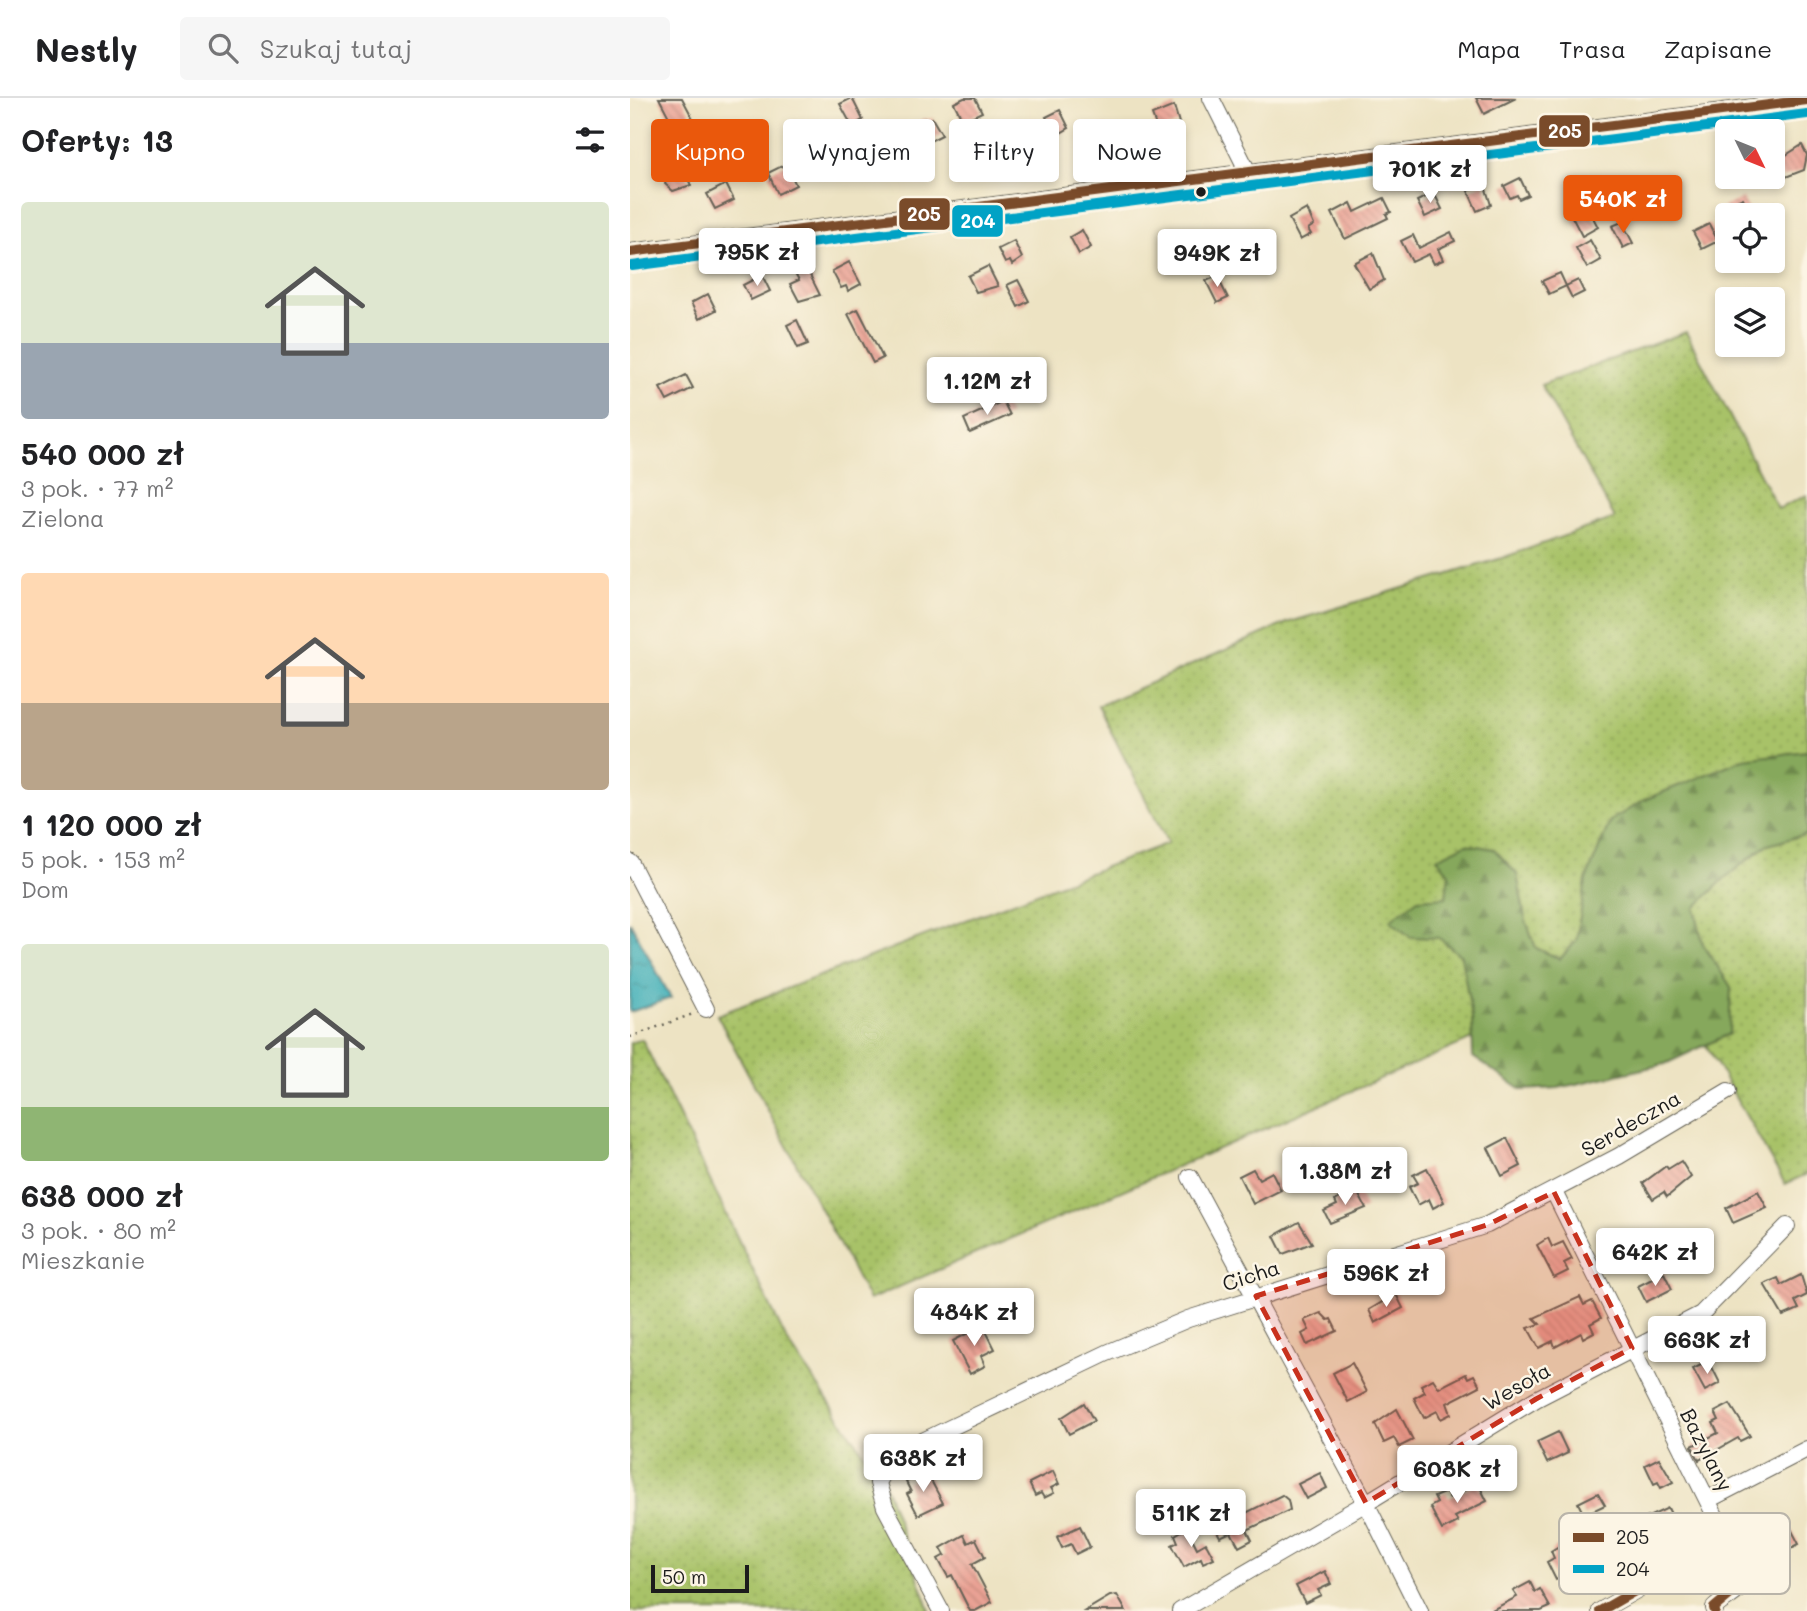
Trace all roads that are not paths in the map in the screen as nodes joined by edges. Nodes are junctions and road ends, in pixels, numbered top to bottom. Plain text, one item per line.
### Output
1 (1211, 98) edge
2 (1807, 100) edge
3 (1248, 172) junction
4 (630, 252) edge
5 (630, 862) edge
6 (706, 1009) road end
7 (1728, 1091) dead end
8 (1190, 1177) dead end
9 (1554, 1192) junction
10 (1787, 1226) dead end
11 (1256, 1296) junction
12 (1632, 1348) junction
13 (1807, 1449) edge
14 (1708, 1500) junction
15 (1366, 1503) junction
16 (1714, 1513) edge
17 (1630, 1594) edge
18 (1732, 1594) edge
19 (941, 1611) edge
20 (1180, 1611) edge
21 (1420, 1611) edge
22 (1600, 1611) edge
23 (1715, 1611) edge

1 - 3 street
2 - 3 street
3 - 4 street
5 - 6 street
7 - 9 street, Serdeczna
8 - 11 street
9 - 11 street, Cicha
9 - 12 street, Bazylany
10 - 12 street, Wesoła
11 - 15 street
11 - 19 street, Cicha
12 - 14 street, Bazylany
12 - 15 street, Wesoła
13 - 14 street
14 - 16 street, Bazylany
15 - 20 street, Wesoła
15 - 21 street
17 - 22 street
18 - 23 street, Bazylany

